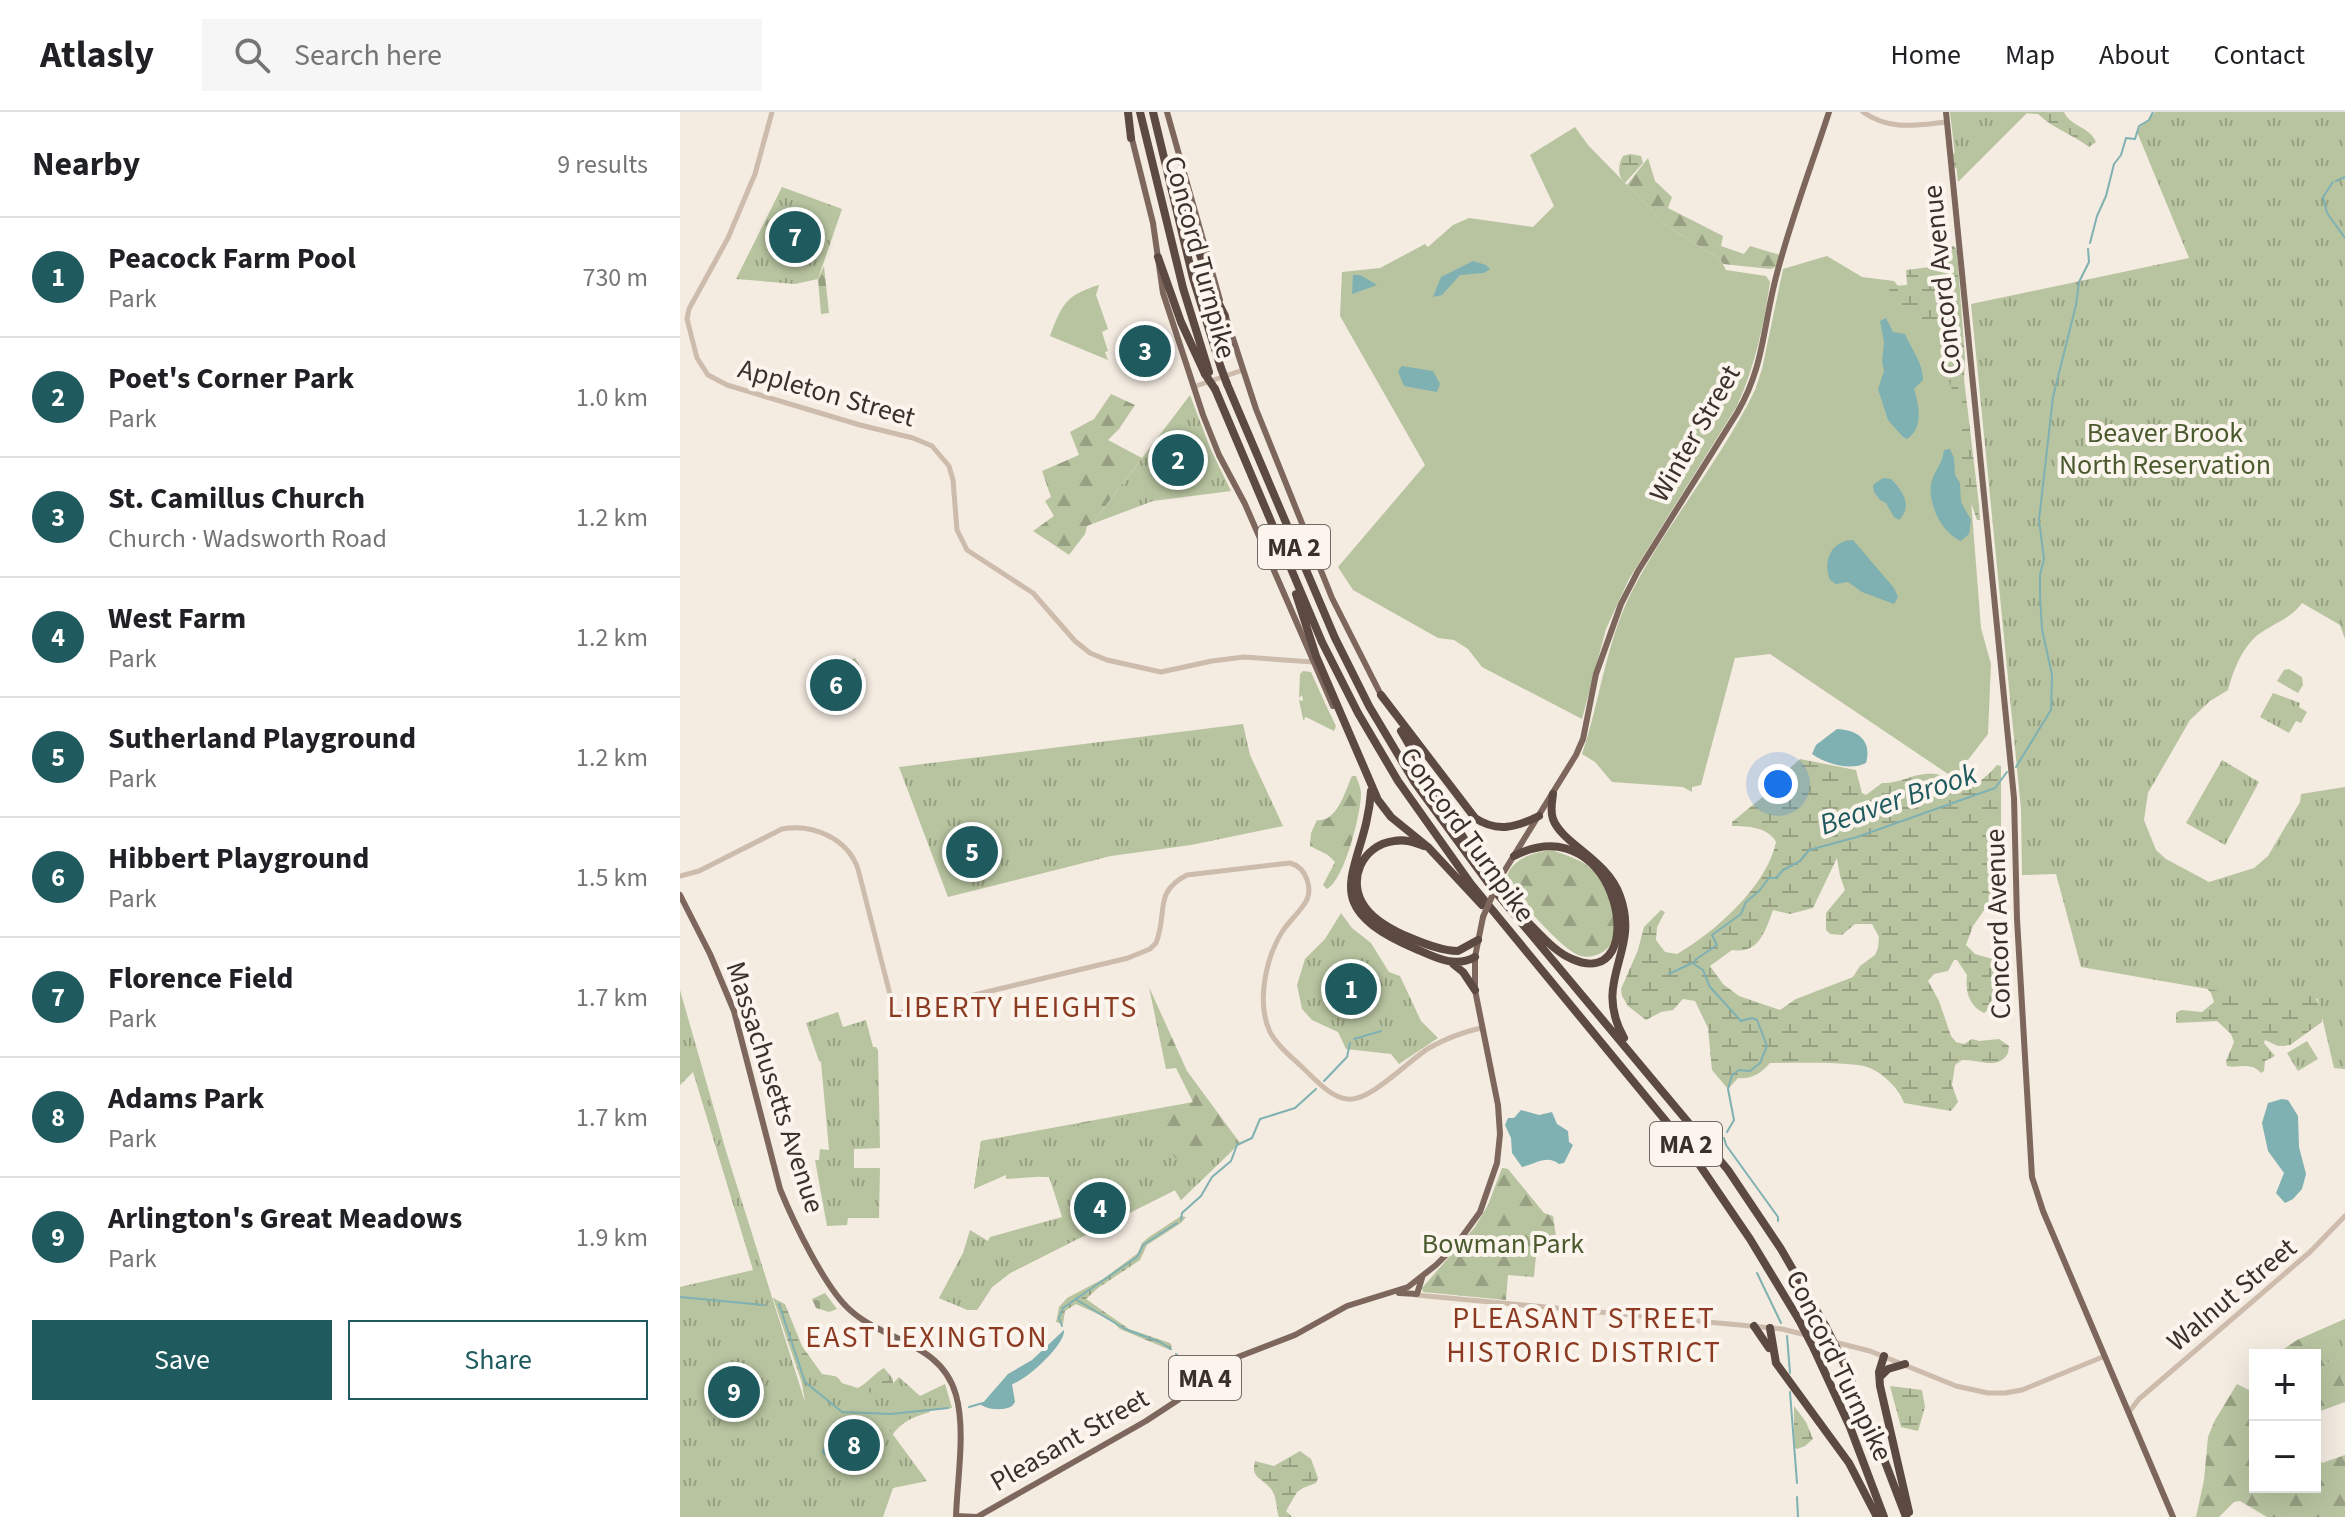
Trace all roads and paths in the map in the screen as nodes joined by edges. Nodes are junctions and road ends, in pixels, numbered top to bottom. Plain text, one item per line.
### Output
1 (772, 112) edge
2 (1126, 112) edge
3 (1140, 112) edge
4 (1153, 112) edge
5 (1167, 112) edge
6 (1829, 112) edge
7 (1863, 112) edge
8 (1946, 112) edge
9 (1947, 122) junction
10 (1131, 138) joint
11 (1165, 162) junction
12 (1158, 257) junction
13 (1225, 316) junction
14 (680, 317) edge
15 (687, 319) junction
16 (1243, 370) junction
17 (1207, 373) junction
18 (1193, 387) junction
19 (1291, 570) junction
20 (1313, 662) junction
21 (1381, 695) junction
22 (1347, 730) junction
23 (1371, 786) junction
24 (1553, 794) junction
25 (1539, 816) junction
26 (1428, 847) junction
27 (1514, 856) junction
28 (680, 876) edge
29 (1489, 884) junction
30 (680, 895) edge
31 (1502, 901) junction
32 (683, 908) edge
33 (1506, 926) junction
34 (1478, 940) junction
35 (1475, 957) junction
36 (1450, 961) junction
37 (1475, 990) junction
38 (1481, 1028) junction
39 (1634, 1057) junction
40 (2345, 1216) edge
41 (1416, 1290) junction
42 (1754, 1326) junction
43 (1770, 1328) junction
44 (1773, 1354) junction
45 (1884, 1356) junction
46 (2105, 1356) junction
47 (1905, 1364) junction
48 (1879, 1378) junction
49 (2139, 1399) junction
50 (2125, 1402) junction
51 (2129, 1412) junction
52 (956, 1517) edge
53 (977, 1517) edge
54 (1877, 1517) edge
55 (1884, 1517) edge
56 (1908, 1517) edge
57 (2173, 1517) edge

1 - 15 street
2 - 10 highway
3 - 17 highway, Concord Turnpike / MA 2
4 - 11 highway, Concord Turnpike / MA 2
5 - 13 main road, Concord Turnpike
6 - 24 main road, Winter Street
7 - 9 street
8 - 9 main road, Concord Avenue
9 - 46 main road, Concord Avenue
10 - 12 main road, Concord Turnpike
11 - 13 highway
11 - 29 highway, Concord Turnpike / MA 2, bridge
12 - 17 highway
12 - 18 main road, Concord Turnpike
13 - 16 main road, Concord Turnpike
14 - 15 street
15 - 20 street, Appleton Street
16 - 18 street
16 - 21 main road, Concord Turnpike
17 - 19 highway, Concord Turnpike / MA 2, bridge
18 - 20 main road, Concord Turnpike
19 - 22 highway
19 - 33 highway, Concord Turnpike / MA 2
20 - 22 main road, Concord Turnpike
21 - 25 highway
21 - 29 highway
22 - 23 highway
23 - 26 highway
23 - 36 highway
24 - 25 main road, Winter Street
24 - 39 highway
25 - 27 main road, Winter Street
26 - 33 highway
26 - 34 highway
27 - 31 highway
27 - 34 main road, Winter Street, bridge
28 - 38 street
29 - 31 highway, MA 2
30 - 32 main road, Massachusetts Avenue
31 - 39 highway, Concord Turnpike / MA 2
32 - 52 main road, Massachusetts Avenue
33 - 55 highway, Concord Turnpike / MA 2, bridge
34 - 35 main road, Winter Street
35 - 36 highway
35 - 37 main road, Winter Street
36 - 37 highway
37 - 38 main road, Winter Street
38 - 41 main road, Winter Street
39 - 56 highway, Concord Turnpike / MA 2, bridge
40 - 49 street, Walnut Street
41 - 42 street, Pleasant Street
41 - 53 main road, Pleasant Street / MA 4
42 - 43 street, Pleasant Street
42 - 44 highway
43 - 44 highway
43 - 45 street, Pleasant Street
44 - 54 highway
45 - 47 street, Pleasant Street
45 - 48 highway
46 - 47 street, Pleasant Street
46 - 50 main road, Concord Avenue
47 - 48 highway
48 - 56 highway
49 - 50 street, Walnut Street
49 - 51 street, Walnut Street
50 - 51 main road, Concord Avenue
51 - 57 main road, Concord Avenue
52 - 53 main road, Pleasant Street

